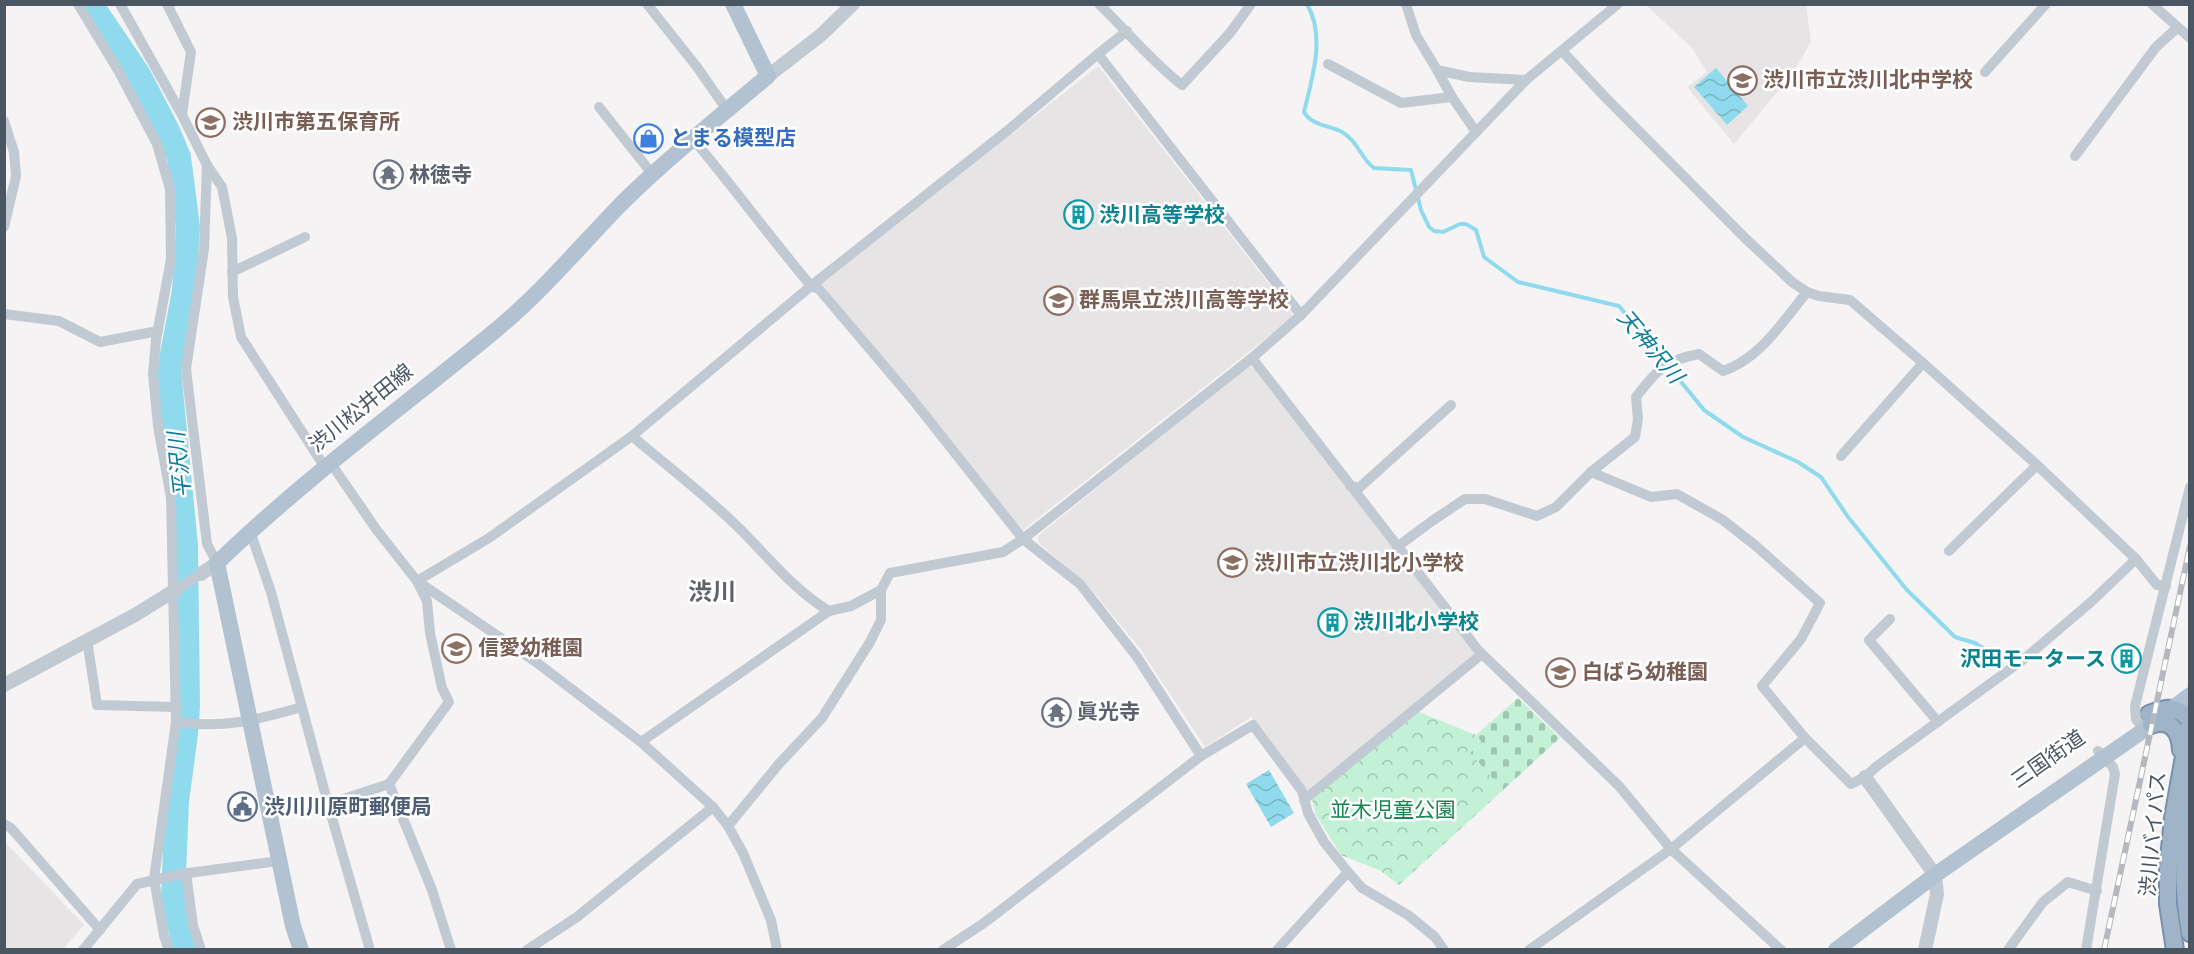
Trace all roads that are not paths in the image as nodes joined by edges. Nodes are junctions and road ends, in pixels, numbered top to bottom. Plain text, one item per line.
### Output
1 (78, 4) edge
2 (120, 4) edge
3 (167, 4) edge
4 (647, 4) edge
5 (734, 4) edge
6 (853, 4) edge
7 (1099, 4) edge
8 (1251, 4) edge
9 (1406, 4) edge
10 (1618, 4) edge
11 (2046, 4) edge
12 (2152, 4) edge
13 (2177, 28) junction
14 (1127, 32) junction
15 (2190, 38) edge
16 (1563, 52) junction
17 (1098, 54) junction
18 (1328, 64) dead end
19 (1437, 70) junction
20 (1985, 72) dead end
21 (768, 76) junction
22 (1526, 80) junction
23 (1452, 97) junction
24 (599, 107) dead end
25 (727, 110) junction
26 (182, 114) junction
27 (4, 121) edge
28 (1476, 132) junction
29 (693, 139) junction
30 (2075, 156) dead end
31 (207, 165) junction
32 (652, 175) junction
33 (4, 227) edge
34 (305, 237) dead end
35 (232, 272) junction
36 (811, 286) junction
37 (1807, 292) junction
38 (4, 314) edge
39 (1301, 315) junction
40 (158, 331) junction
41 (1252, 358) junction
42 (1923, 363) junction
43 (1451, 405) dead end
44 (632, 436) junction
45 (1841, 456) dead end
46 (327, 464) junction
47 (2037, 465) junction
48 (1591, 472) junction
49 (1350, 486) junction
50 (2190, 487) edge
51 (250, 531) junction
52 (1023, 539) junction
53 (1397, 547) junction
54 (1949, 551) dead end
55 (2136, 559) junction
56 (217, 563) junction
57 (201, 574) joint
58 (417, 581) junction
59 (2166, 586) junction
60 (881, 590) junction
61 (175, 591) junction
62 (829, 610) junction
63 (1890, 619) dead end
64 (87, 640) junction
65 (1482, 654) junction
66 (2190, 683) edge
67 (4, 685) edge
68 (2190, 695) edge
69 (176, 707) junction
70 (302, 707) junction
71 (2172, 709) junction
72 (250, 722) junction
73 (1938, 722) junction
74 (2190, 722) edge
75 (179, 723) junction
76 (2146, 723) junction
77 (1805, 738) junction
78 (641, 742) junction
79 (2101, 755) junction
80 (1201, 756) junction
81 (2182, 760) junction
82 (1865, 777) junction
83 (389, 784) junction
84 (2190, 788) edge
85 (1304, 800) junction
86 (328, 804) junction
87 (713, 807) junction
88 (4, 824) edge
89 (728, 826) junction
90 (1671, 849) junction
91 (279, 861) junction
92 (1348, 872) junction
93 (183, 874) junction
94 (1935, 876) junction
95 (158, 878) junction
96 (2097, 891) junction
97 (100, 930) junction
98 (2190, 933) edge
99 (450, 949) edge
100 (83, 950) edge
101 (169, 950) edge
102 (201, 950) edge
103 (301, 950) edge
104 (370, 950) edge
105 (527, 950) edge
106 (777, 950) edge
107 (943, 950) edge
108 (1277, 950) edge
109 (1444, 950) edge
110 (1529, 950) edge
111 (1781, 950) edge
112 (1836, 950) edge
113 (1925, 950) edge
114 (2008, 950) edge
115 (2086, 950) edge
116 (2175, 950) edge

1 - 40 street
2 - 26 street
3 - 26 street
4 - 25 street
5 - 21 main road
6 - 21 street
7 - 14 street
8 - 14 street
9 - 19 street
10 - 16 street
11 - 20 street
12 - 13 street
13 - 15 street
13 - 30 street
14 - 17 street
16 - 22 street
16 - 37 street
17 - 36 street
17 - 39 street
18 - 23 street
19 - 22 street
19 - 23 street
21 - 25 main road, 渋川松井田線
22 - 28 street
23 - 28 street
24 - 32 street
25 - 29 main road, 渋川松井田線
26 - 31 street
27 - 33 street
28 - 39 street
29 - 32 main road, 渋川松井田線
29 - 36 street
31 - 35 street
31 - 56 street
32 - 46 main road, 渋川松井田線
34 - 35 street
35 - 46 street
36 - 44 street
36 - 52 street
37 - 42 street
37 - 48 street
38 - 40 street
39 - 41 street
40 - 61 street
41 - 49 street
41 - 52 street
42 - 45 street
42 - 47 street
43 - 49 street
44 - 58 street
44 - 62 street
46 - 51 main road, 渋川松井田線
46 - 58 street
47 - 54 street
47 - 55 street
48 - 53 street
48 - 77 street
49 - 53 street
50 - 59 street
51 - 56 main road, 渋川松井田線
51 - 70 street
52 - 60 street
52 - 80 street
53 - 65 street
55 - 59 street
55 - 73 street
56 - 57 street
56 - 72 main road
57 - 61 street
58 - 78 street
58 - 83 street
59 - 76 street
60 - 62 street
60 - 89 street
61 - 64 street
61 - 69 street
62 - 78 street
63 - 73 street
64 - 67 street
64 - 69 street
65 - 85 street
65 - 90 street
66 - 76 main road, 三国街道
68 - 71 main road, 三国街道
69 - 75 street
70 - 72 street
70 - 86 street
71 - 74 highway
71 - 76 main road, 三国街道
72 - 75 street
72 - 91 main road
73 - 82 street
74 - 81 highway, 渋川バイパス
75 - 95 street
76 - 79 main road, 三国街道
76 - 81 highway
77 - 82 street
77 - 90 street
78 - 87 street
79 - 94 main road, 三国街道
79 - 96 street
80 - 85 street
80 - 107 street
81 - 116 highway, 渋川バイパス
82 - 94 street
83 - 86 street
83 - 99 street
84 - 98 highway, 渋川バイパス
85 - 92 street
86 - 104 street
87 - 89 street
87 - 105 street
88 - 97 street
89 - 106 street
90 - 110 street
90 - 111 street
91 - 93 street
91 - 103 main road
92 - 108 street
92 - 109 street
93 - 95 street
93 - 102 street
94 - 112 main road, 三国街道
94 - 113 street
95 - 97 street
95 - 101 street
96 - 114 street
96 - 115 street
97 - 100 street

